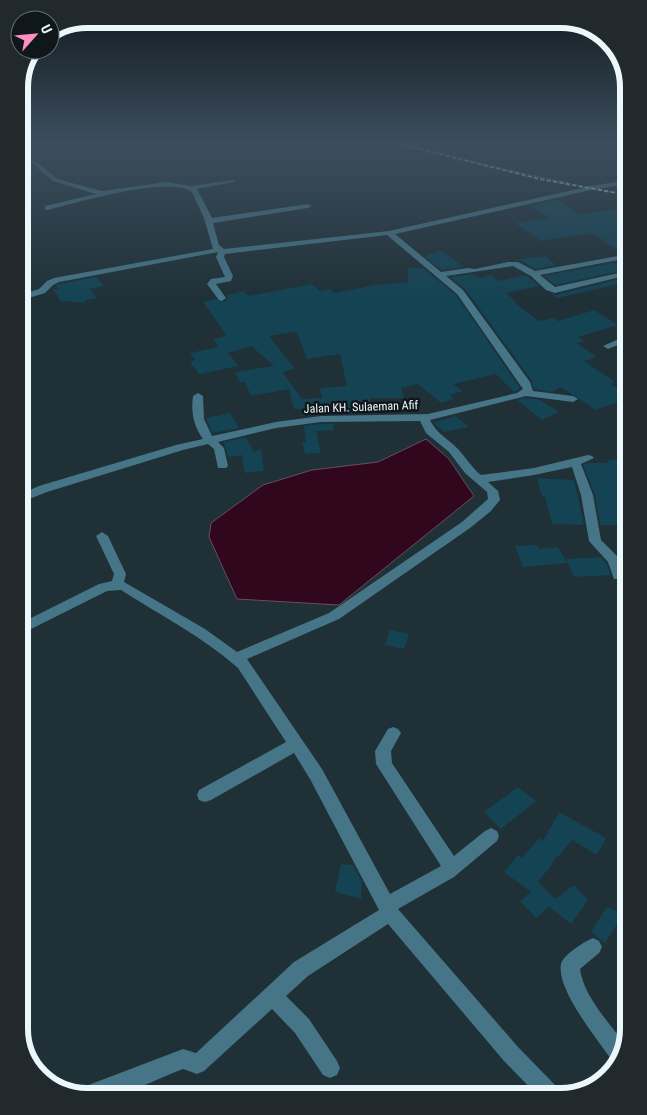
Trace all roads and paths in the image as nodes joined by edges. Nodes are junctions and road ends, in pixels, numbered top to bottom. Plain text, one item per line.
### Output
1 (98, 195) edge
2 (197, 195) edge
3 (559, 195) edge
4 (308, 206) dead end
5 (48, 208) dead end
6 (209, 221) junction
7 (389, 233) junction
8 (220, 251) junction
9 (618, 258) dead end
10 (534, 274) junction
11 (438, 275) junction
12 (620, 276) edge
13 (228, 279) junction
14 (233, 289) dead end
15 (28, 295) edge
16 (222, 298) dead end
17 (620, 341) edge
18 (608, 346) dead end
19 (526, 393) junction
20 (198, 396) dead end
21 (572, 399) dead end
22 (423, 418) junction
23 (207, 441) junction
24 (588, 458) dead end
25 (575, 462) junction
26 (222, 466) dead end
27 (479, 479) junction
28 (28, 495) edge
29 (102, 536) dead end
30 (619, 576) dead end
31 (117, 585) junction
32 (28, 625) edge
33 (236, 658) junction
34 (393, 733) dead end
35 (296, 744) junction
36 (205, 795) dead end
37 (491, 836) dead end
38 (452, 868) junction
39 (388, 909) junction
40 (593, 947) dead end
41 (273, 997) junction
42 (615, 1048) edge
43 (330, 1068) dead end
44 (109, 1087) edge
45 (544, 1088) edge

1 - 5 street
2 - 6 street
3 - 7 street
4 - 6 street
6 - 8 street
7 - 8 street
7 - 11 street
8 - 13 street
8 - 15 street
9 - 10 street
10 - 11 street
10 - 12 street
11 - 19 street
13 - 14 street
13 - 16 street
17 - 18 street
19 - 21 street
19 - 22 street, Jalan KH. Sulaeman Afif
20 - 23 street
22 - 23 street, Jalan KH. Sulaeman Afif
22 - 27 street
23 - 26 street
23 - 28 street, Jalan KH. Sulaeman Afif
24 - 25 street
25 - 27 street
25 - 30 street
27 - 33 street
29 - 31 street
31 - 32 street
31 - 33 street
33 - 35 street
34 - 38 street
35 - 36 street
35 - 39 street
37 - 38 street
38 - 39 street
39 - 41 street
39 - 45 street
40 - 42 street
41 - 43 street
41 - 44 street

